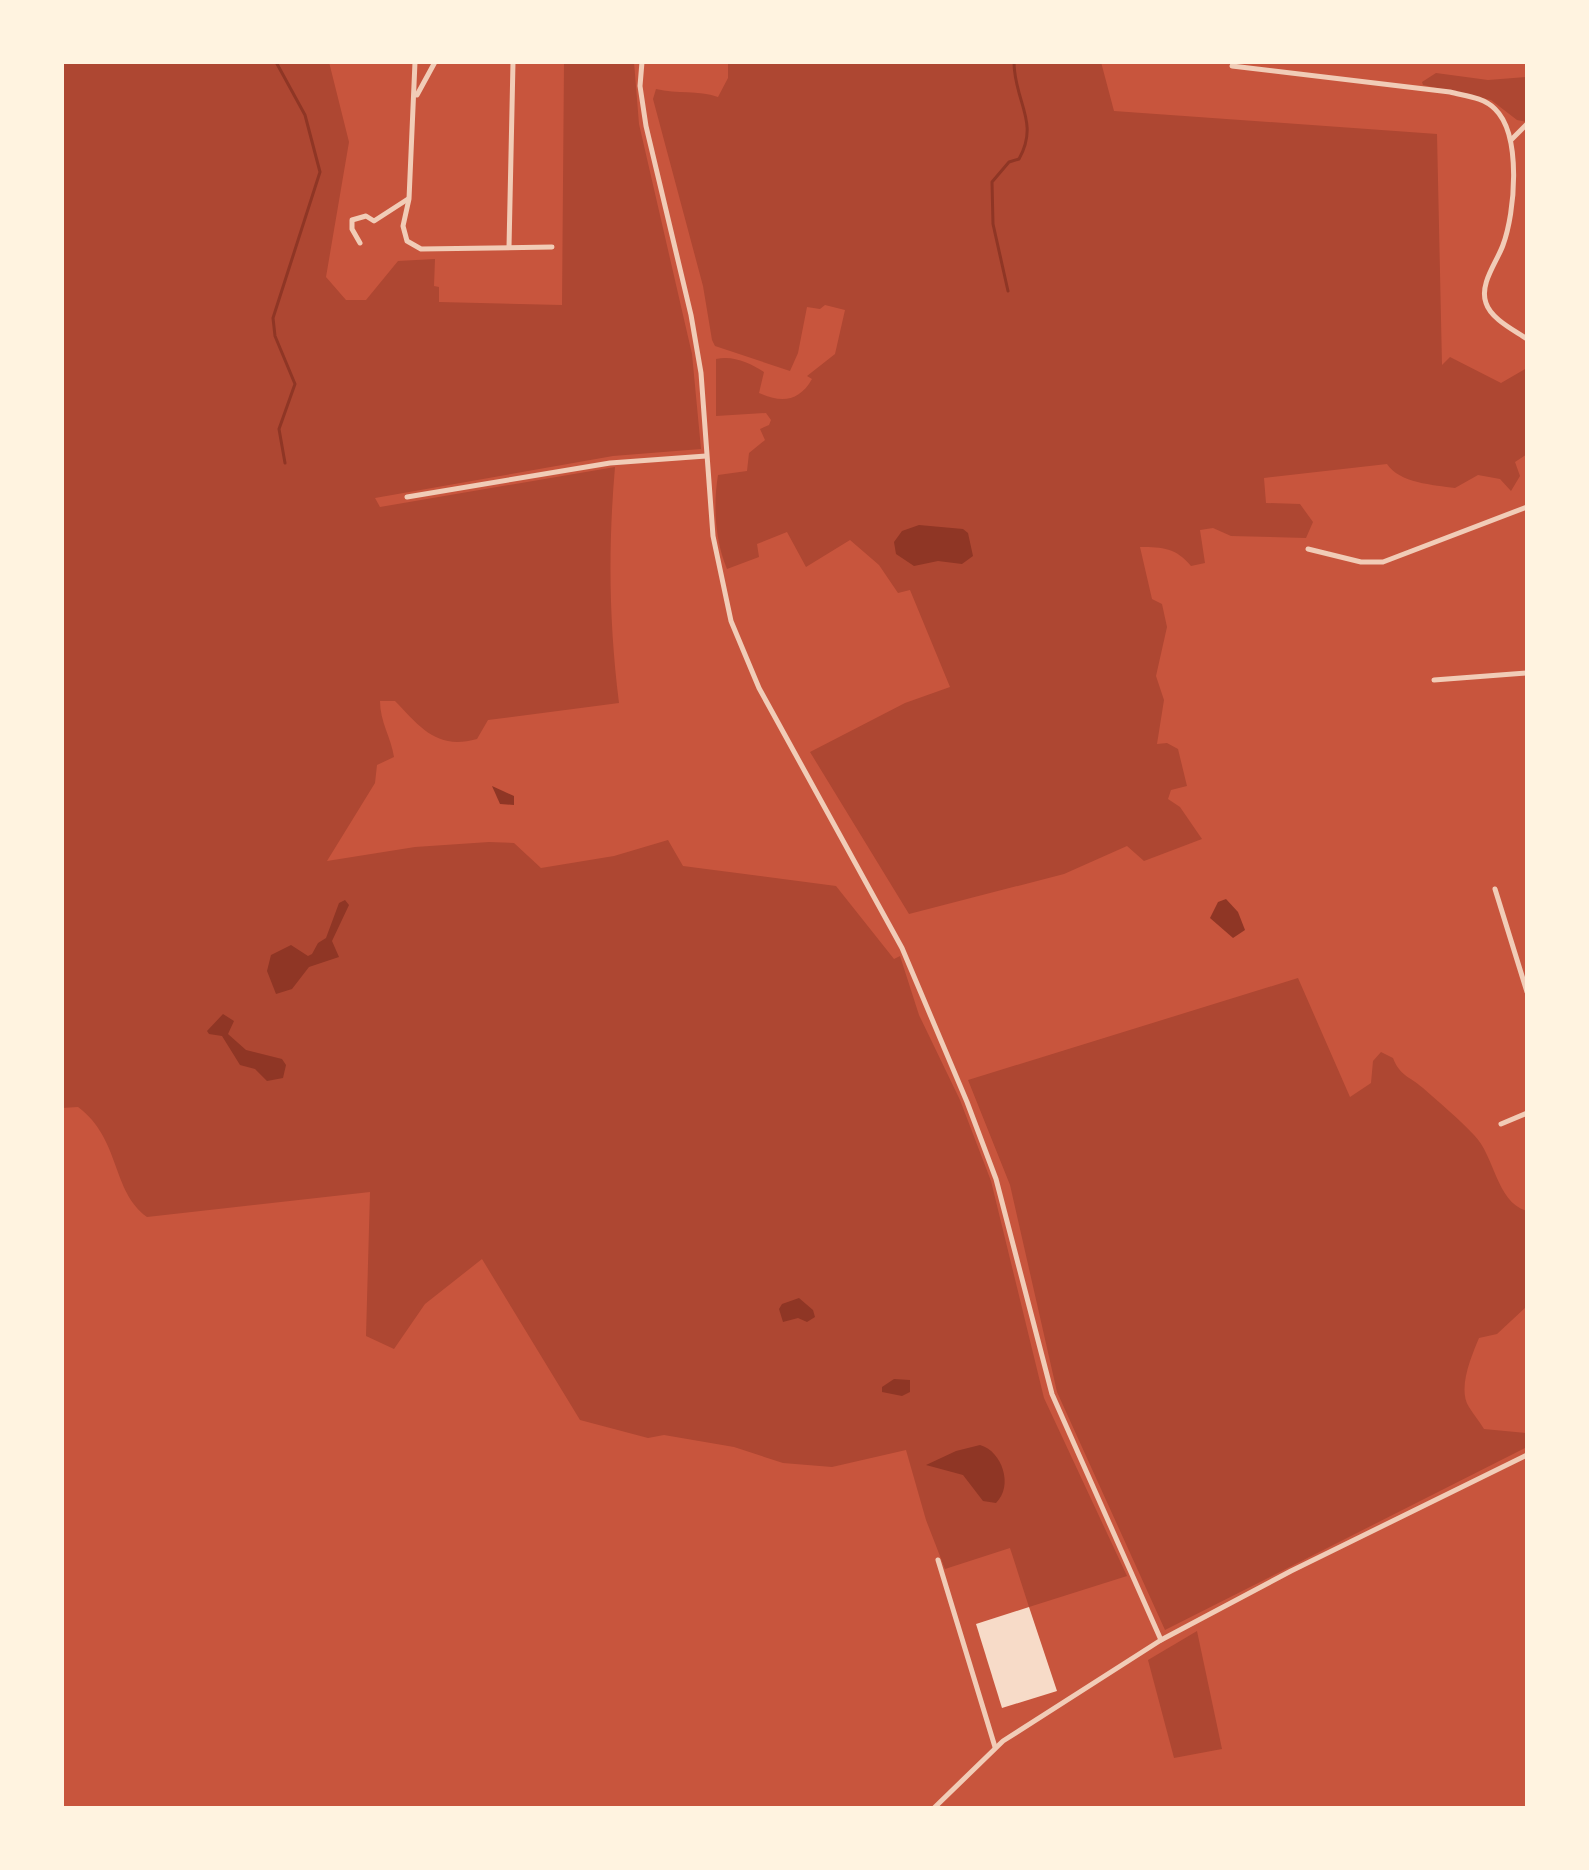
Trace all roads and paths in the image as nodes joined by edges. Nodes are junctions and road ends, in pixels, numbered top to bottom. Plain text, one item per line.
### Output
1 (415, 62) edge
2 (435, 62) edge
3 (513, 62) edge
4 (642, 62) edge
5 (1232, 66) dead end
6 (416, 100) junction
7 (1527, 124) edge
8 (1511, 140) junction
9 (409, 199) junction
10 (360, 243) dead end
11 (509, 247) junction
12 (552, 247) dead end
13 (1527, 339) edge
14 (706, 456) junction
15 (407, 497) dead end
16 (1527, 507) edge
17 (1308, 549) dead end
18 (1527, 673) edge
19 (1434, 680) dead end
20 (1495, 889) dead end
21 (1527, 992) edge
22 (1527, 1113) edge
23 (1501, 1124) dead end
24 (1527, 1455) edge
25 (938, 1560) dead end
26 (1161, 1640) junction
27 (995, 1747) junction
28 (933, 1808) edge

1 - 6 street
2 - 6 street
3 - 11 street
4 - 14 street
5 - 8 street
6 - 9 street
7 - 8 street
8 - 13 street
9 - 10 street
9 - 11 street
11 - 12 street
14 - 15 street
14 - 26 street
16 - 17 street
18 - 19 street
20 - 21 street
22 - 23 street
24 - 26 street
25 - 27 street
26 - 27 street
27 - 28 street

